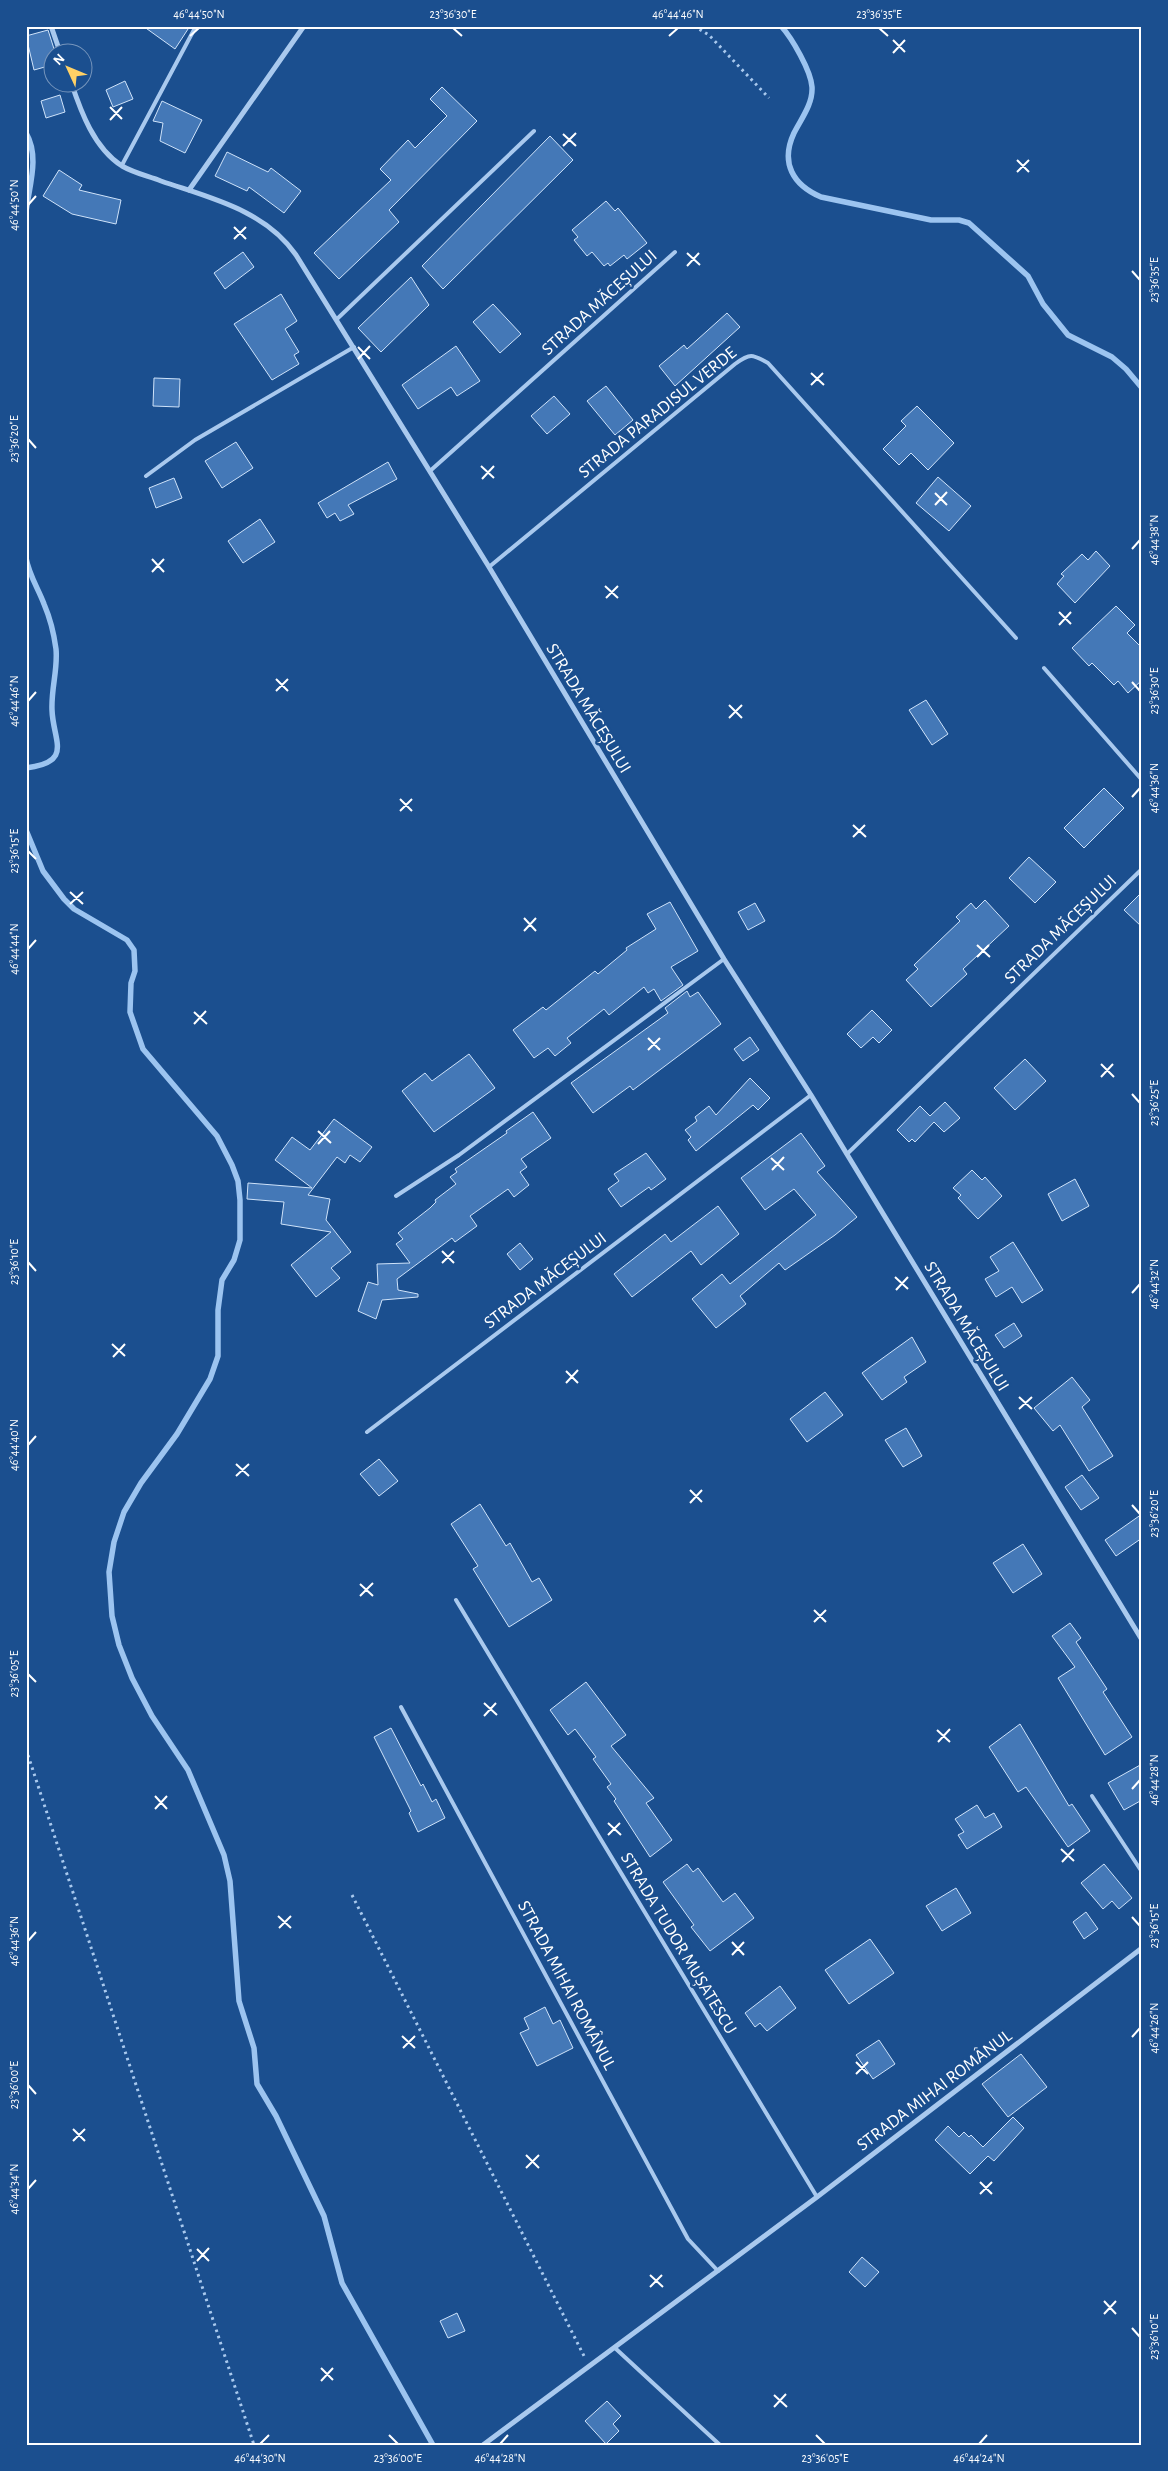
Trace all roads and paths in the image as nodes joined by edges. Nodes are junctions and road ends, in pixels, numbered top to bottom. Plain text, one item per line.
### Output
1 (51, 26) edge
2 (196, 26) edge
3 (304, 26) edge
4 (694, 26) edge
5 (57, 42) edge
6 (75, 92) edge
7 (769, 98) dead end
8 (534, 131) dead end
9 (122, 166) junction
10 (189, 190) junction
11 (675, 252) dead end
12 (337, 319) junction
13 (354, 347) junction
14 (430, 471) junction
15 (146, 476) dead end
16 (489, 567) junction
17 (1016, 638) dead end
18 (1044, 668) dead end
19 (1142, 780) edge
20 (1142, 869) edge
21 (724, 959) junction
22 (811, 1095) junction
23 (847, 1154) junction
24 (396, 1196) dead end
25 (367, 1432) dead end
26 (456, 1600) dead end
27 (1142, 1640) edge
28 (400, 1707) dead end
29 (26, 1749) edge
30 (1092, 1796) dead end
31 (1142, 1872) edge
32 (352, 1894) dead end
33 (1142, 1948) edge
34 (817, 2197) junction
35 (718, 2271) junction
36 (614, 2348) junction
37 (590, 2367) junction
38 (254, 2445) edge
39 (483, 2445) edge
40 (720, 2445) edge

1 - 5 street
2 - 9 lane
3 - 10 street
4 - 7 path
6 - 9 street, STRADA MĂCEȘULUI
8 - 12 lane
9 - 10 street, STRADA MĂCEȘULUI
10 - 12 street, STRADA MĂCEȘULUI
11 - 14 lane, STRADA MĂCEȘULUI
12 - 13 street, STRADA MĂCEȘULUI
13 - 14 street, STRADA MĂCEȘULUI
13 - 15 lane
14 - 16 street, STRADA MĂCEȘULUI
16 - 17 lane, STRADA PARADISUL VERDE
16 - 21 street, STRADA MĂCEȘULUI
18 - 19 lane
20 - 23 lane, STRADA MĂCEȘULUI
21 - 22 street, STRADA MĂCEȘULUI
21 - 24 lane
22 - 23 street, STRADA MĂCEȘULUI
22 - 25 lane, STRADA MĂCEȘULUI
23 - 27 street, STRADA MĂCEȘULUI
26 - 34 lane, STRADA TUDOR MUȘATESCU
28 - 35 lane, STRADA MIHAI ROMÂNUL
29 - 38 path
30 - 31 lane
32 - 37 path
33 - 34 street, STRADA MIHAI ROMÂNUL
34 - 35 street, STRADA MIHAI ROMÂNUL
35 - 36 street, STRADA MIHAI ROMÂNUL
36 - 37 street, STRADA MIHAI ROMÂNUL
36 - 40 lane
37 - 39 street, STRADA MIHAI ROMÂNUL

